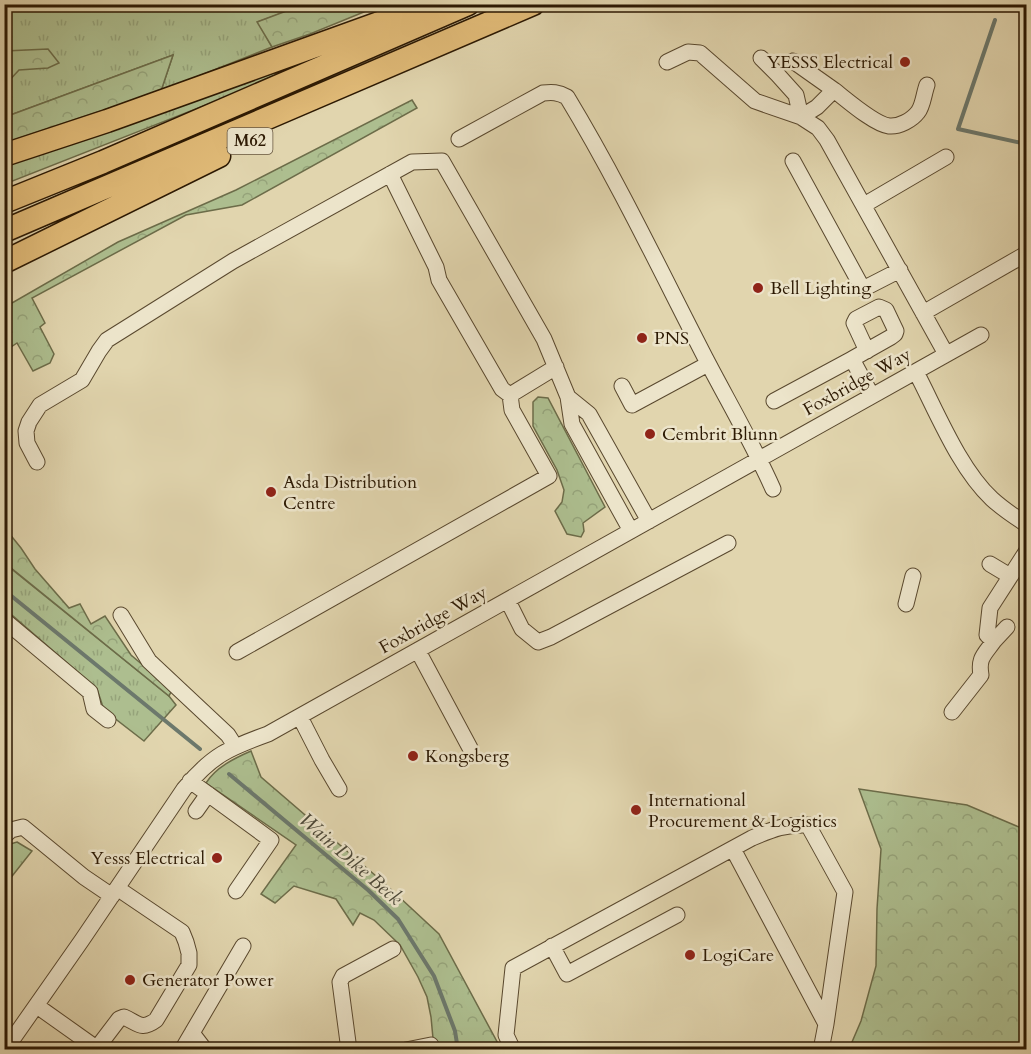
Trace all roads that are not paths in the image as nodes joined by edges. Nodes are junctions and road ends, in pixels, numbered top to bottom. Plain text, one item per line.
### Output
1 (432, 4) edge
2 (468, 4) edge
3 (533, 4) edge
4 (495, 22) junction
5 (761, 58) dead end
6 (793, 61) dead end
7 (667, 62) dead end
8 (927, 85) dead end
9 (834, 90) junction
10 (801, 117) junction
11 (459, 139) dead end
12 (4, 155) edge
13 (946, 157) dead end
14 (793, 161) dead end
15 (390, 174) junction
16 (4, 202) edge
17 (864, 206) junction
18 (4, 231) edge
19 (1024, 255) dead end
20 (4, 262) edge
21 (900, 270) junction
22 (923, 313) junction
23 (981, 335) dead end
24 (867, 351) dead end
25 (946, 354) junction
26 (852, 359) junction
27 (708, 364) junction
28 (556, 368) junction
29 (916, 372) junction
30 (622, 386) dead end
31 (510, 395) junction
32 (872, 396) junction
33 (568, 398) junction
34 (774, 401) dead end
35 (760, 459) junction
36 (37, 462) dead end
37 (773, 489) dead end
38 (649, 521) junction
39 (1026, 524) edge
40 (631, 531) junction
41 (728, 543) dead end
42 (1026, 552) edge
43 (990, 564) dead end
44 (913, 576) dead end
45 (1010, 576) junction
46 (508, 601) junction
47 (906, 604) dead end
48 (121, 615) dead end
49 (4, 620) edge
50 (1007, 627) dead end
51 (994, 641) junction
52 (418, 651) junction
53 (237, 652) dead end
54 (952, 712) dead end
55 (300, 717) junction
56 (108, 720) dead end
57 (236, 746) junction
58 (470, 748) dead end
59 (190, 782) junction
60 (339, 789) dead end
61 (208, 794) junction
62 (196, 811) dead end
63 (4, 836) edge
64 (733, 849) junction
65 (236, 891) dead end
66 (115, 892) junction
67 (677, 915) dead end
68 (243, 946) dead end
69 (552, 946) junction
70 (393, 949) dead end
71 (37, 1005) junction
72 (826, 1024) junction
73 (192, 1034) junction
74 (431, 1045) dead end
75 (98, 1049) edge
76 (5, 1050) edge
77 (182, 1050) edge
78 (205, 1050) edge
79 (349, 1050) edge
80 (406, 1050) edge
81 (513, 1050) edge
82 (821, 1050) edge

1 - 12 highway
2 - 16 highway, M62
3 - 4 highway, M62
4 - 18 highway, M62
4 - 20 highway, M62
5 - 10 street
6 - 9 street
7 - 10 street
8 - 9 street
9 - 10 street
10 - 17 street
11 - 27 street
13 - 17 street
14 - 21 street
15 - 28 street
15 - 31 street
15 - 36 street
17 - 21 street
19 - 22 street
21 - 22 street
22 - 25 street
23 - 25 street, Foxbridge Way
24 - 26 street
25 - 29 street, Foxbridge Way
26 - 32 street
26 - 34 street
27 - 30 street
27 - 35 street
28 - 31 street
28 - 33 street
29 - 32 street, Foxbridge Way
29 - 39 street
31 - 53 street
32 - 35 street, Foxbridge Way
33 - 38 street
33 - 40 street
35 - 37 street
35 - 38 street, Foxbridge Way
38 - 40 street, Foxbridge Way
40 - 46 street, Foxbridge Way
41 - 46 street
42 - 45 street
43 - 45 street
44 - 47 street
45 - 51 street
46 - 52 street, Foxbridge Way
48 - 57 street
49 - 56 street
50 - 51 street
51 - 54 street
52 - 55 street, Foxbridge Way
52 - 58 street
55 - 57 street, Foxbridge Way
55 - 60 street
57 - 59 street, Foxbridge Way
59 - 61 street
59 - 66 street, Foxbridge Way
61 - 62 street
61 - 65 street
63 - 66 street
64 - 69 street
64 - 72 street
64 - 72 street
66 - 71 street, Foxbridge Way
66 - 75 street
67 - 69 street
68 - 73 street
69 - 81 street
70 - 79 street
71 - 75 street
71 - 76 street, Foxbridge Way
72 - 82 street
73 - 77 street
73 - 78 street
74 - 80 street

